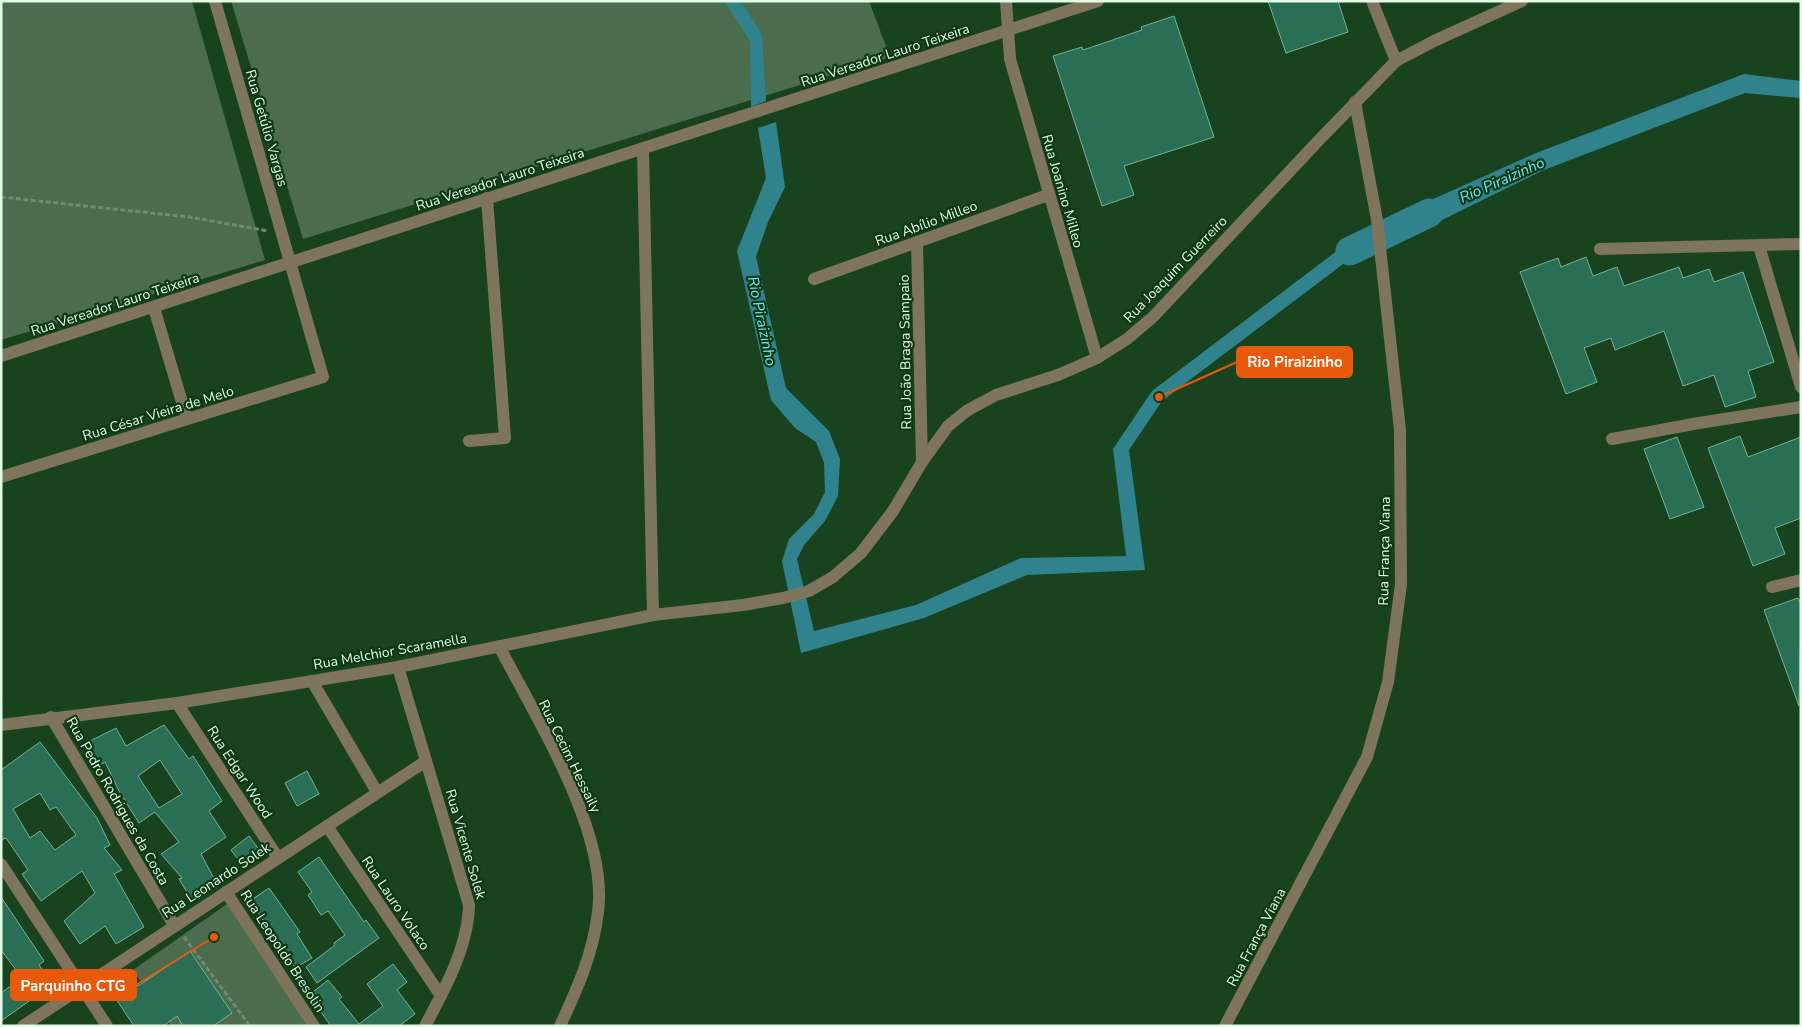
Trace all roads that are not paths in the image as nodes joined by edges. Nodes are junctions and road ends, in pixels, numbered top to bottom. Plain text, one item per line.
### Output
1 (214, 1) edge
2 (1006, 1) edge
3 (1098, 1) edge
4 (1372, 1) edge
5 (1522, 1) edge
6 (1008, 30) junction
7 (1396, 61) junction
8 (1355, 102) junction
9 (643, 150) junction
10 (1048, 195) junction
11 (488, 198) junction
12 (917, 242) junction
13 (1801, 244) edge
14 (1759, 246) junction
15 (1600, 250) dead end
16 (289, 264) junction
17 (814, 280) dead end
18 (154, 308) junction
19 (1, 356) edge
20 (1098, 358) junction
21 (323, 378) joint
22 (1801, 387) edge
23 (1801, 407) edge
24 (188, 419) junction
25 (1612, 439) dead end
26 (469, 441) dead end
27 (922, 462) junction
28 (1, 477) edge
29 (1801, 580) edge
30 (1772, 587) dead end
31 (783, 598) joint
32 (653, 615) junction
33 (499, 646) junction
34 (398, 666) junction
35 (312, 681) junction
36 (177, 702) junction
37 (51, 717) junction
38 (1, 725) edge
39 (426, 761) junction
40 (377, 792) junction
41 (327, 826) junction
42 (278, 858) junction
43 (1, 864) edge
44 (226, 892) junction
45 (174, 925) junction
46 (82, 987) junction
47 (441, 996) junction
48 (23, 1026) edge
49 (108, 1026) edge
50 (314, 1026) edge
51 (425, 1026) edge
52 (560, 1026) edge
53 (1225, 1026) edge

1 - 16 street, Rua Getúlio Vargas
2 - 6 street, Rua Joanino Milleo
3 - 6 street, Rua Vereador Lauro Teixeira
4 - 7 street
5 - 7 street, Rua Joaquim Guerreiro
6 - 9 street, Rua Vereador Lauro Teixeira
6 - 10 street, Rua Joanino Milleo
7 - 8 street, Rua Joaquim Guerreiro
8 - 20 street, Rua Joaquim Guerreiro
8 - 53 street, Rua França Viana
9 - 11 street, Rua Vereador Lauro Teixeira
9 - 32 street
10 - 12 street, Rua Abílio Milleo
10 - 20 street, Rua Joanino Milleo
11 - 16 street, Rua Vereador Lauro Teixeira
11 - 26 street
12 - 17 street, Rua Abílio Milleo
12 - 27 street, Rua João Braga Sampaio
13 - 14 street
14 - 15 street
14 - 22 street
16 - 18 street, Rua Vereador Lauro Teixeira
16 - 21 street, Rua Getúlio Vargas
18 - 19 street, Rua Vereador Lauro Teixeira
18 - 24 street
20 - 27 street, Rua Joaquim Guerreiro
21 - 24 street, Rua César Vieira de Melo
23 - 25 street
24 - 28 street, Rua César Vieira de Melo
27 - 31 street, Rua Joaquim Guerreiro
29 - 30 street
31 - 32 street, Rua Melchior Scaramella
32 - 33 street, Rua Melchior Scaramella
33 - 34 street, Rua Melchior Scaramella
33 - 52 street, Rua Cecim Hessaily
34 - 35 street, Rua Melchior Scaramella
34 - 39 street, Rua Vicente Solek
35 - 36 street, Rua Melchior Scaramella
35 - 40 street
36 - 37 street, Rua Melchior Scaramella
36 - 42 street, Rua Edgar Wood
37 - 38 street, Rua Melchior Scaramella
37 - 45 street, Rua Pedro Rodrigues da Costa
39 - 40 street, Rua Leonardo Solek
39 - 47 street, Rua Vicente Solek
40 - 41 street, Rua Leonardo Solek
41 - 42 street, Rua Leonardo Solek
41 - 47 street, Rua Lauro Volaco
42 - 44 street, Rua Leonardo Solek
43 - 46 street
44 - 45 street, Rua Leonardo Solek
44 - 50 street, Rua Leopoldo Bresolin
45 - 46 street, Rua Leonardo Solek
46 - 48 street, Rua Leonardo Solek
46 - 49 street
47 - 51 street, Rua Vicente Solek

